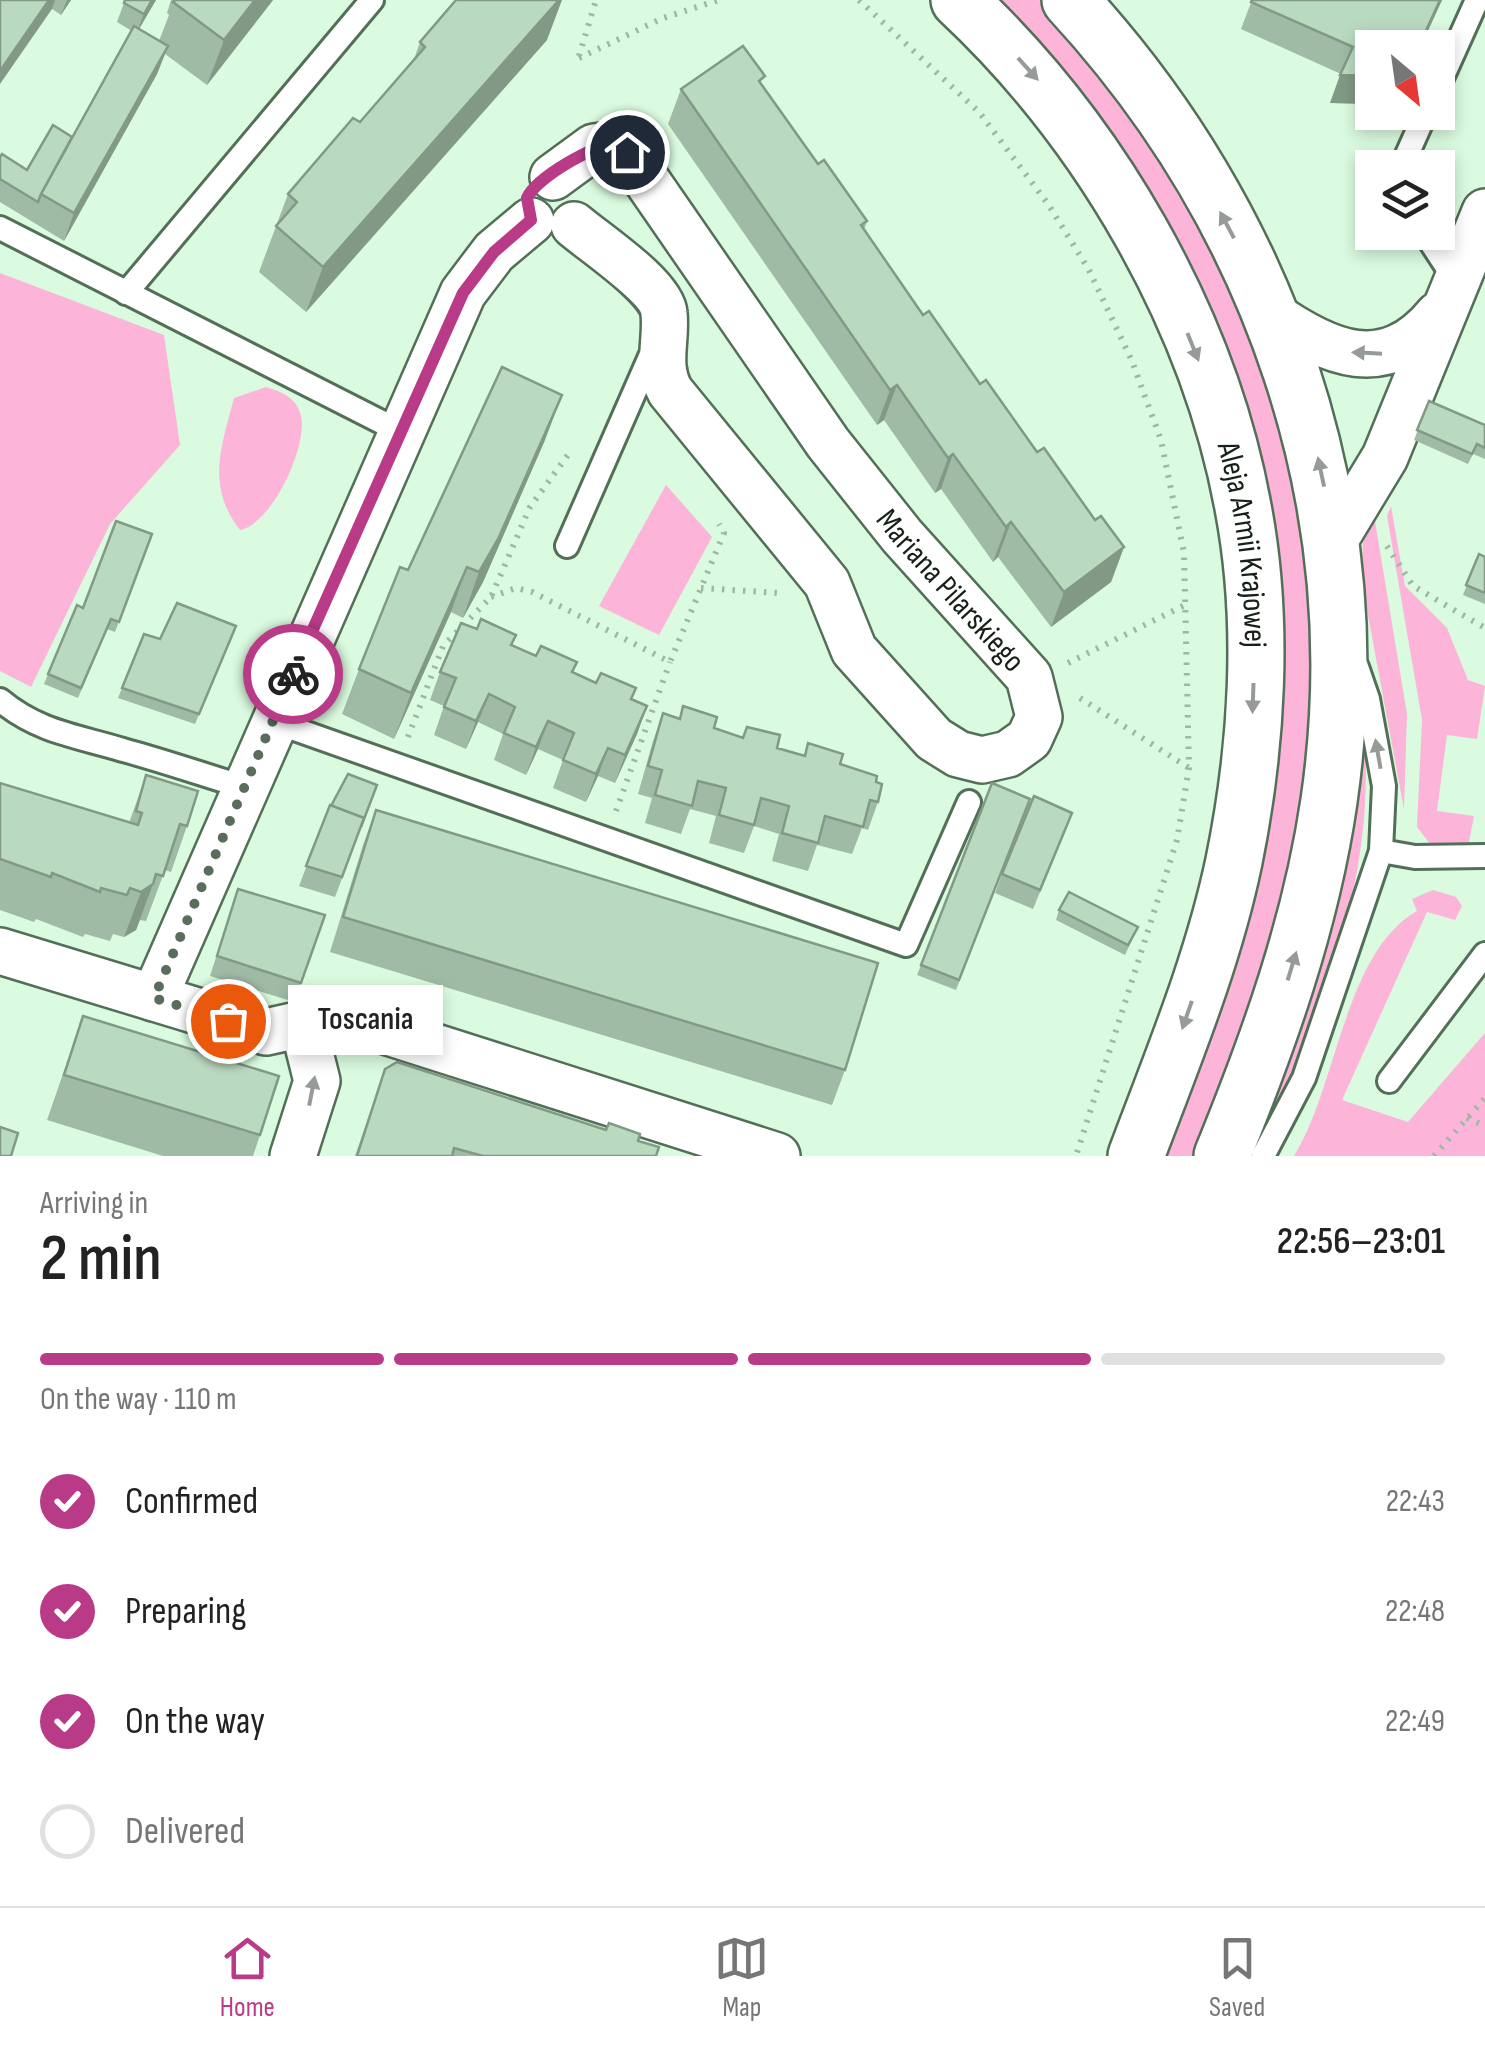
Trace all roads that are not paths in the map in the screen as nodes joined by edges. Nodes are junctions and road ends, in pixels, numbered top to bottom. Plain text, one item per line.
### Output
1 (372, 0) edge
2 (959, 0) edge
3 (1070, 0) edge
4 (1481, 1) edge
5 (1455, 53) edge
6 (1485, 212) edge
7 (552, 223) junction
8 (0, 228) edge
9 (1432, 250) edge
10 (720, 287) junction
11 (126, 293) junction
12 (1451, 293) junction
13 (1270, 313) junction
14 (664, 324) junction
15 (400, 432) junction
16 (1333, 543) junction
17 (567, 546) dead end
18 (1337, 612) junction
19 (0, 700) edge
20 (272, 720) junction
21 (244, 788) junction
22 (969, 802) dead end
23 (1381, 851) junction
24 (1485, 856) edge
25 (0, 952) edge
26 (1485, 954) edge
27 (154, 998) junction
28 (320, 1021) junction
29 (1390, 1081) dead end
30 (736, 1150) edge
31 (293, 1156) edge
32 (1136, 1156) edge
33 (1222, 1156) edge
34 (1263, 1156) edge

1 - 11 lane
2 -> 32 main road, Aleja Armii Krajowej
13 -> 3 main road
4 - 5 lane
6 - 12 street
7 - 10 street, Mariana Pilarskiego
7 - 14 street, Mariana Pilarskiego
7 - 15 street, Mariana Pilarskiego
8 - 11 lane
9 - 12 lane
10 - 14 street
10 - 14 street, Mariana Pilarskiego
11 - 15 lane
12 -> 13 street
12 - 16 street
16 -> 13 main road
14 - 17 lane
15 - 20 street, Mariana Pilarskiego
16 - 18 main road
23 -> 18 lane
33 -> 18 main road
19 - 21 lane
20 - 21 street, Mariana Pilarskiego
20 - 22 lane
21 - 27 street, Mariana Pilarskiego
23 - 24 lane
23 - 34 lane
25 - 27 street
26 - 29 lane
27 - 28 street
28 - 30 street
31 -> 28 street

